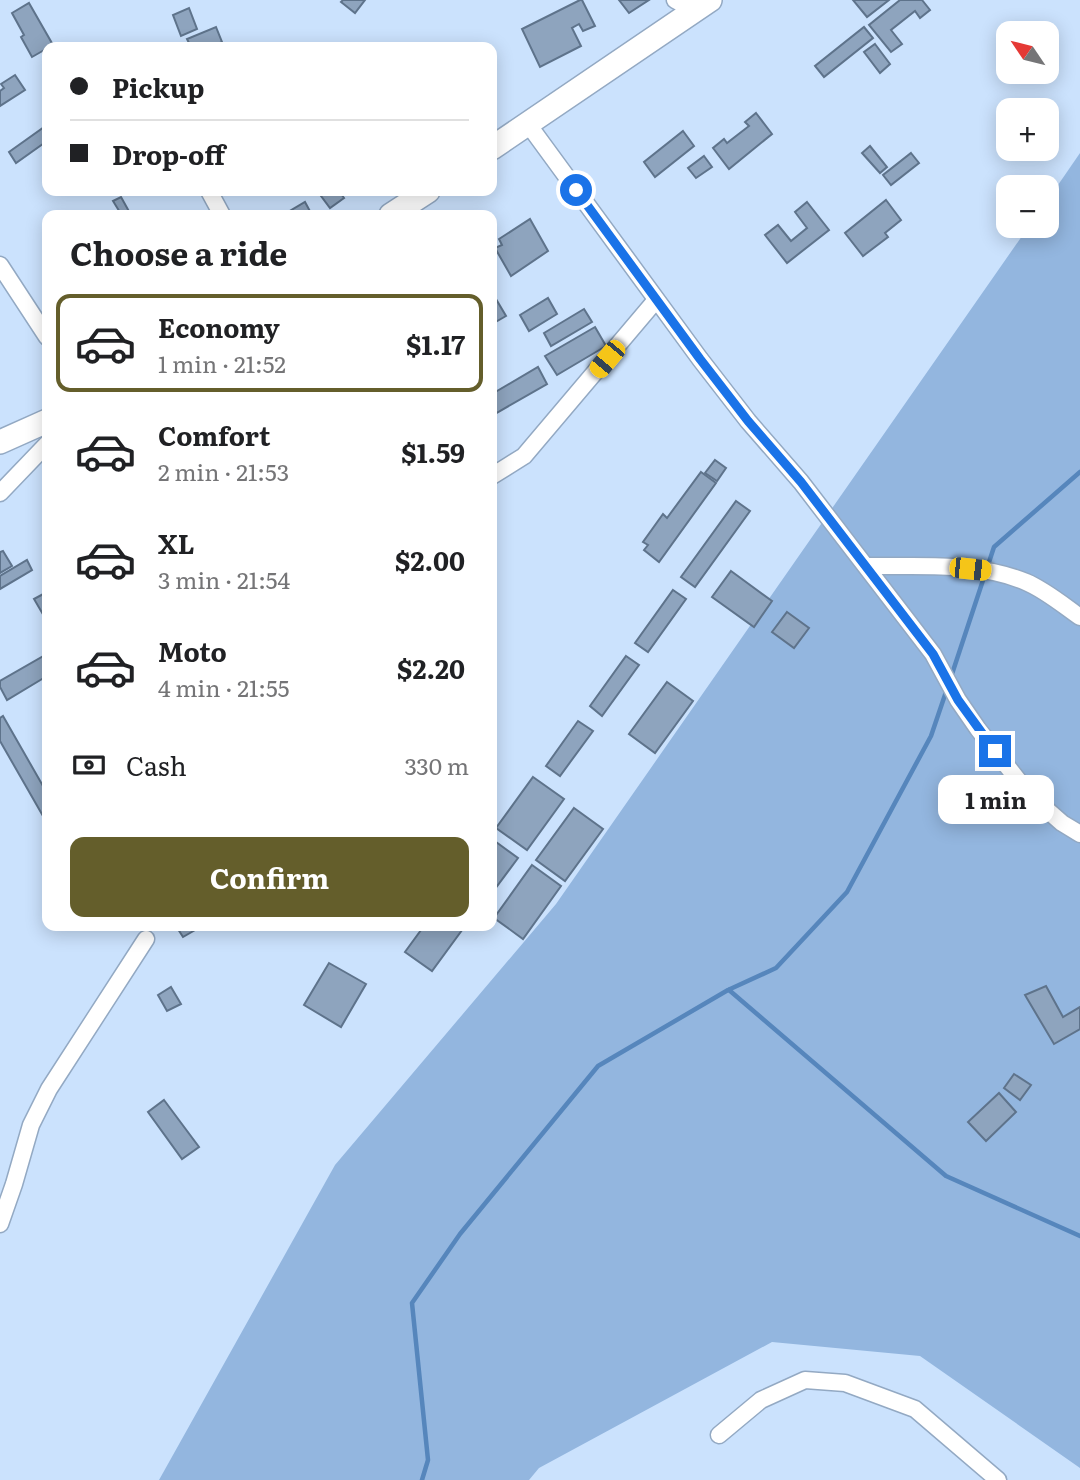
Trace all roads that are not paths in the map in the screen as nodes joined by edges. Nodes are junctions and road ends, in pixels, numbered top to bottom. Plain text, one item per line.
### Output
1 (694, 4) edge
2 (528, 124) junction
3 (497, 145) edge
4 (420, 196) edge
5 (399, 210) edge
6 (0, 265) edge
7 (656, 300) junction
8 (42, 329) edge
9 (42, 423) edge
10 (0, 442) edge
11 (42, 449) edge
12 (497, 474) edge
13 (0, 493) edge
14 (866, 566) junction
15 (1080, 617) edge
16 (1080, 834) edge
17 (146, 939) dead end
18 (0, 1224) edge
19 (719, 1436) dead end
20 (998, 1480) edge

1 - 2 street
2 - 3 street
2 - 7 street
4 - 5 street
6 - 8 street
7 - 12 street
7 - 14 street
9 - 10 street
11 - 13 street
14 - 15 street
14 - 16 street
17 - 18 street
19 - 20 street

